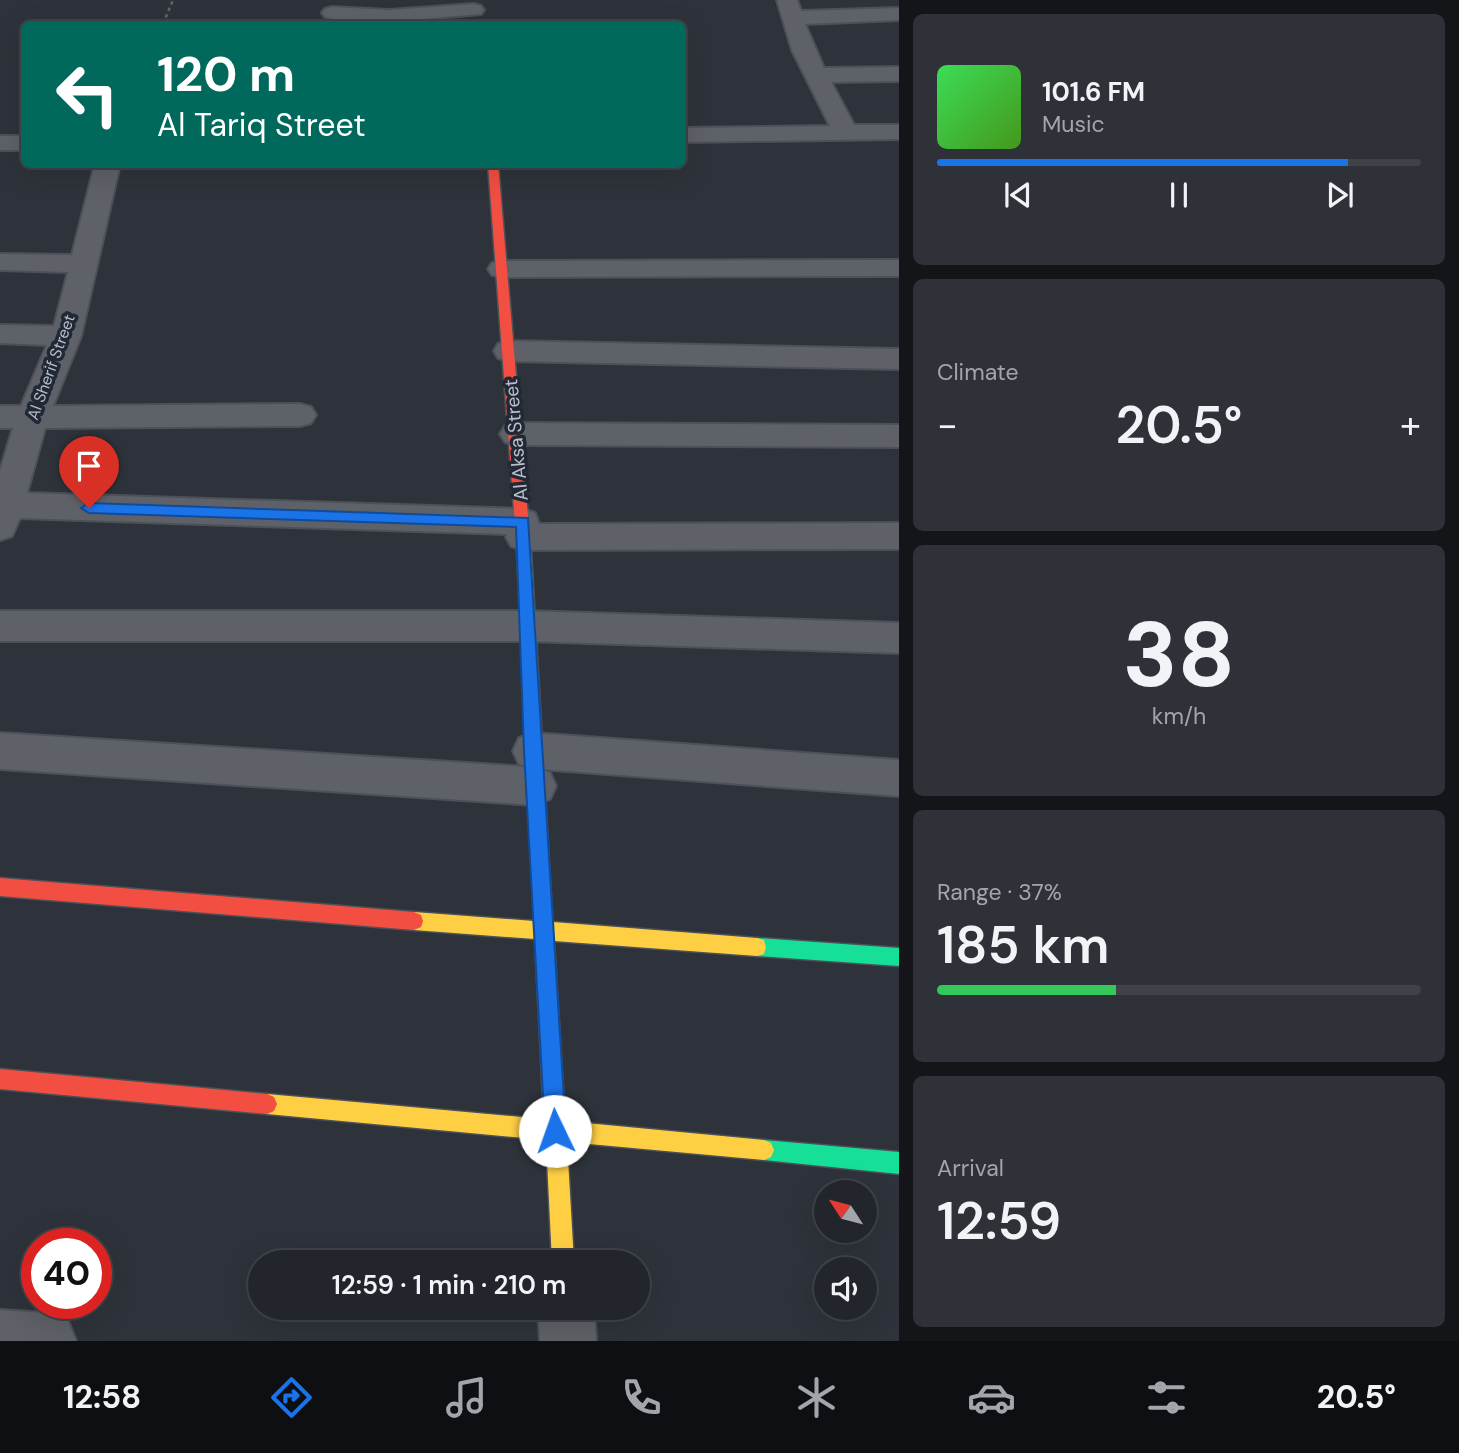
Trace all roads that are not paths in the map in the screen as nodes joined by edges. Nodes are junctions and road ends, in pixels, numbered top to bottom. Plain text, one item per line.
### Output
1 (790, 9) edge
2 (474, 12) edge
3 (332, 13) dead end
4 (899, 14) edge
5 (899, 74) edge
6 (816, 75) junction
7 (899, 132) edge
8 (846, 133) junction
9 (686, 135) edge
10 (21, 143) edge
11 (0, 144) edge
12 (107, 168) edge
13 (494, 168) edge
14 (0, 262) edge
15 (83, 264) junction
16 (899, 268) edge
17 (502, 269) junction
18 (0, 334) edge
19 (66, 336) junction
20 (509, 351) junction
21 (899, 359) edge
22 (300, 415) dead end
23 (0, 417) edge
24 (32, 418) junction
25 (516, 434) junction
26 (899, 436) edge
27 (2, 512) edge
28 (523, 530) junction
29 (899, 536) edge
30 (0, 625) edge
31 (527, 626) junction
32 (899, 638) edge
33 (0, 751) edge
34 (534, 768) junction
35 (899, 778) edge
36 (0, 887) edge
37 (544, 931) junction
38 (899, 957) edge
39 (0, 1079) edge
40 (555, 1131) junction
41 (899, 1163) edge
42 (562, 1250) edge
43 (567, 1320) edge
44 (0, 1338) edge
45 (48, 1341) edge
46 (568, 1341) edge

1 - 4 street
1 - 6 street
2 - 3 street
5 - 6 street
6 - 8 street
7 - 8 street
8 - 9 street
10 - 11 street
12 - 15 street, Al Sherif Street
13 - 17 street, Al Aksa Street
14 - 15 street
15 - 19 street, Al Sherif Street
16 - 17 street
17 - 20 street, Al Aksa Street
18 - 19 street
19 - 24 street, Al Sherif Street
20 - 21 street
20 - 25 street, Al Aksa Street
22 - 24 street
23 - 24 street
24 - 27 street, Al Sherif Street
25 - 26 street
25 - 28 street, Al Aksa Street
27 - 28 street
28 - 29 street
28 - 31 street, Al Aksa Street
30 - 31 street
31 - 32 street
31 - 34 street, Al Aksa Street
33 - 34 street
34 - 35 street
34 - 37 street, Al Aksa Street
36 - 37 street
37 - 38 street
37 - 40 street, Al Aksa Street
39 - 40 street
40 - 41 street
40 - 42 street, Al Aksa Street
43 - 46 street
44 - 45 street

